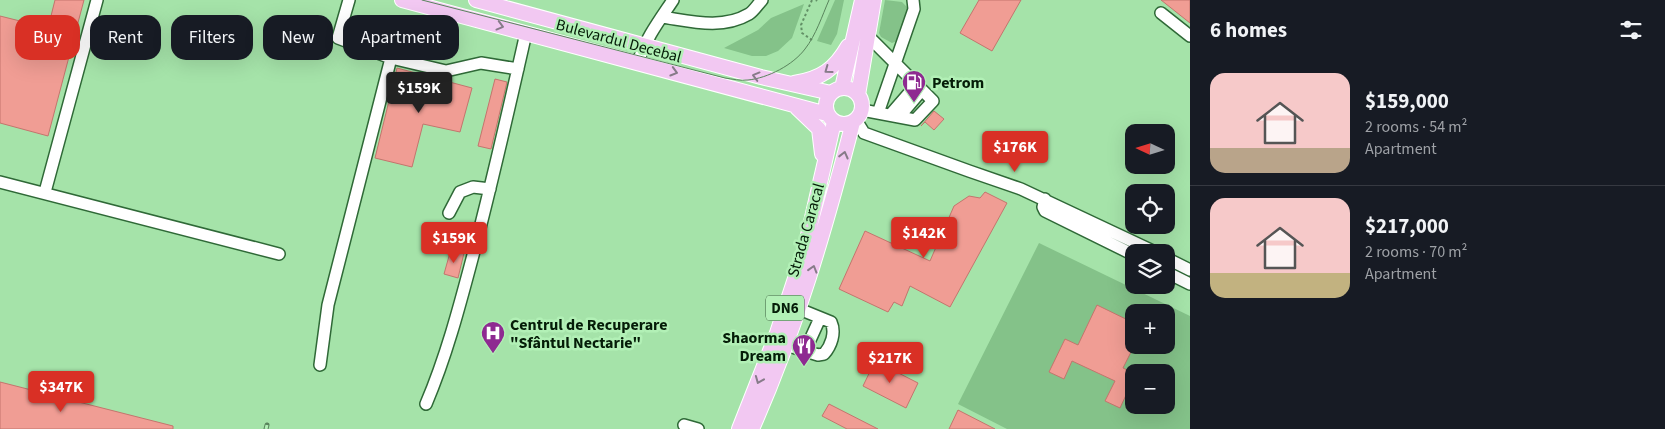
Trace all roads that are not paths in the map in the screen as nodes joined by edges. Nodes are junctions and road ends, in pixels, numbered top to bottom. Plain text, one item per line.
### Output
1 (97, 0) edge
2 (349, 0) edge
3 (402, 0) edge
4 (476, 0) edge
5 (673, 0) edge
6 (762, 0) edge
7 (862, 0) edge
8 (874, 0) edge
9 (913, 0) edge
10 (1161, 14) dead end
11 (345, 15) edge
12 (662, 17) junction
13 (343, 21) edge
14 (526, 33) junction
15 (861, 35) junction
16 (1190, 36) edge
17 (343, 40) edge
18 (644, 45) junction
19 (390, 60) edge
20 (399, 60) edge
21 (638, 62) junction
22 (894, 63) junction
23 (518, 69) junction
24 (786, 84) junction
25 (837, 90) junction
26 (922, 90) junction
27 (858, 95) junction
28 (794, 106) junction
29 (878, 113) junction
30 (857, 117) junction
31 (899, 117) junction
32 (831, 118) junction
33 (0, 182) edge
34 (820, 183) junction
35 (490, 189) junction
36 (45, 192) junction
37 (1045, 199) junction
38 (449, 213) dead end
39 (1138, 244) edge
40 (1125, 251) edge
41 (279, 254) dead end
42 (1175, 262) edge
43 (1190, 270) edge
44 (1175, 276) edge
45 (1190, 284) edge
46 (799, 309) junction
47 (820, 318) junction
48 (786, 346) junction
49 (805, 351) junction
50 (320, 365) dead end
51 (426, 404) dead end
52 (684, 425) dead end
53 (698, 429) edge
54 (739, 429) edge
55 (752, 429) edge

1 - 36 street
2 - 11 street
3 -> 14 main road, Bulevardul Decebal
4 - 18 main road, Bulevardul Decebal
5 - 12 street
6 - 12 street
7 - 15 main road, DN6
8 - 15 main road, DN6
9 - 22 street
10 - 16 street
12 - 18 street
13 - 17 street
14 - 21 main road, Bulevardul Decebal
14 - 23 street
15 - 22 street
15 -> 24 main road
15 - 25 main road, DN6
15 - 27 main road, DN6
18 - 21 street
24 -> 18 main road, Bulevardul Decebal
19 - 50 street
20 - 23 street
21 -> 28 main road, Bulevardul Decebal
22 - 26 street
22 - 29 street
23 - 35 street
24 - 25 main road, Bulevardul Decebal
25 - 27 main road
25 - 32 main road, DN6
26 - 31 street
26 - 31 street
27 - 30 main road, DN6
28 - 32 main road, Bulevardul Decebal
28 - 34 main road
29 - 30 street
29 - 31 street
30 - 32 main road
30 - 37 street
46 -> 30 main road, Strada Caracal / DN6
32 - 34 main road, Strada Caracal / DN6
33 - 36 street
34 -> 54 main road, Strada Caracal / DN6
35 - 38 street
35 - 51 street
36 - 41 street
37 - 39 street
37 - 40 street
42 - 43 street
44 - 45 street
46 - 47 street
46 - 48 main road, Strada Caracal / DN6
47 - 49 street
47 - 49 street
48 - 49 street
48 - 55 main road, Strada Caracal / DN6
52 - 53 street

